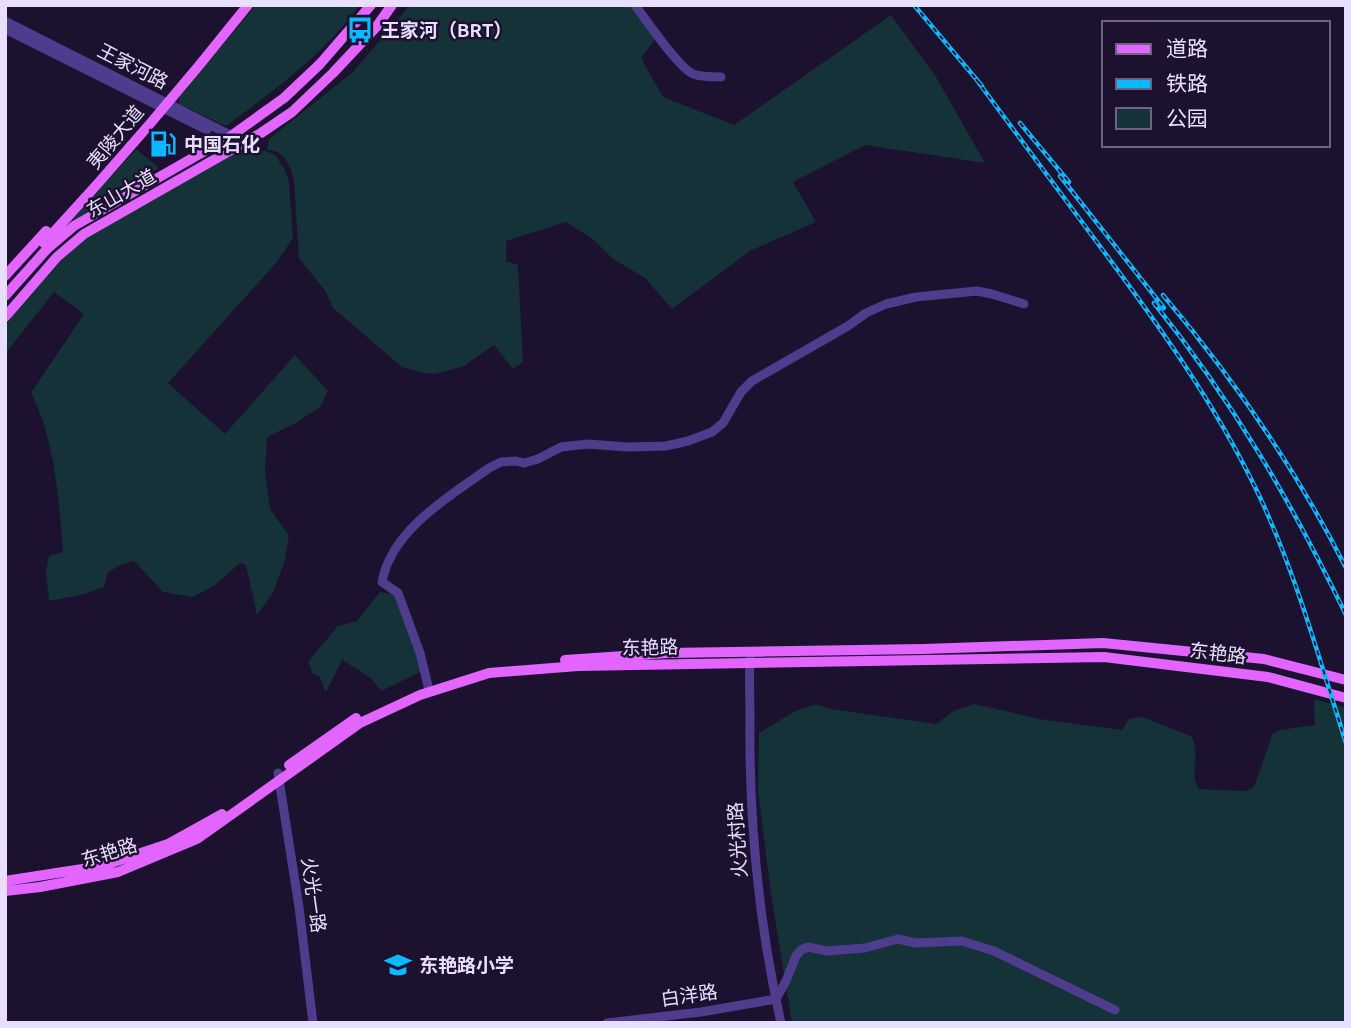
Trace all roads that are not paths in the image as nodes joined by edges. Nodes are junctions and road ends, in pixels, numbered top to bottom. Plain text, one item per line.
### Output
1 (239, 5) edge
2 (248, 5) edge
3 (371, 5) edge
4 (392, 5) edge
5 (635, 5) edge
6 (5, 21) edge
7 (5, 29) edge
8 (722, 77) dead end
9 (161, 104) junction
10 (235, 141) junction
11 (5, 276) edge
12 (5, 288) edge
13 (5, 296) edge
14 (1024, 304) dead end
15 (5, 317) edge
16 (750, 658) junction
17 (1346, 680) edge
18 (428, 686) junction
19 (1346, 698) edge
20 (279, 776) junction
21 (5, 881) edge
22 (5, 891) edge
23 (776, 999) junction
24 (1115, 1010) dead end
25 (313, 1023) edge
26 (607, 1023) edge
27 (781, 1023) edge

1 - 9 main road, 夷陵大道
2 - 9 main road, 夷陵大道
3 - 10 main road, 东山大道
4 - 10 main road, 东山大道
5 - 8 street
6 - 9 street, 王家河路
7 - 9 street, 王家河路
9 - 10 street, 王家河路
9 - 11 main road, 夷陵大道
9 - 12 main road, 夷陵大道
10 - 13 main road, 东山大道
10 - 15 main road, 东山大道
14 - 18 street
16 - 17 main road, 东艳路
16 - 18 main road, 东艳路
16 - 19 main road, 东艳路
16 - 20 main road, 东艳路
16 - 23 street, 火光村路
18 - 20 main road, 东艳路
20 - 21 main road, 东艳路
20 - 22 main road, 东艳路
20 - 25 street, 火光一路
23 - 24 street
23 - 26 street, 白洋路
23 - 27 street, 火光村路

